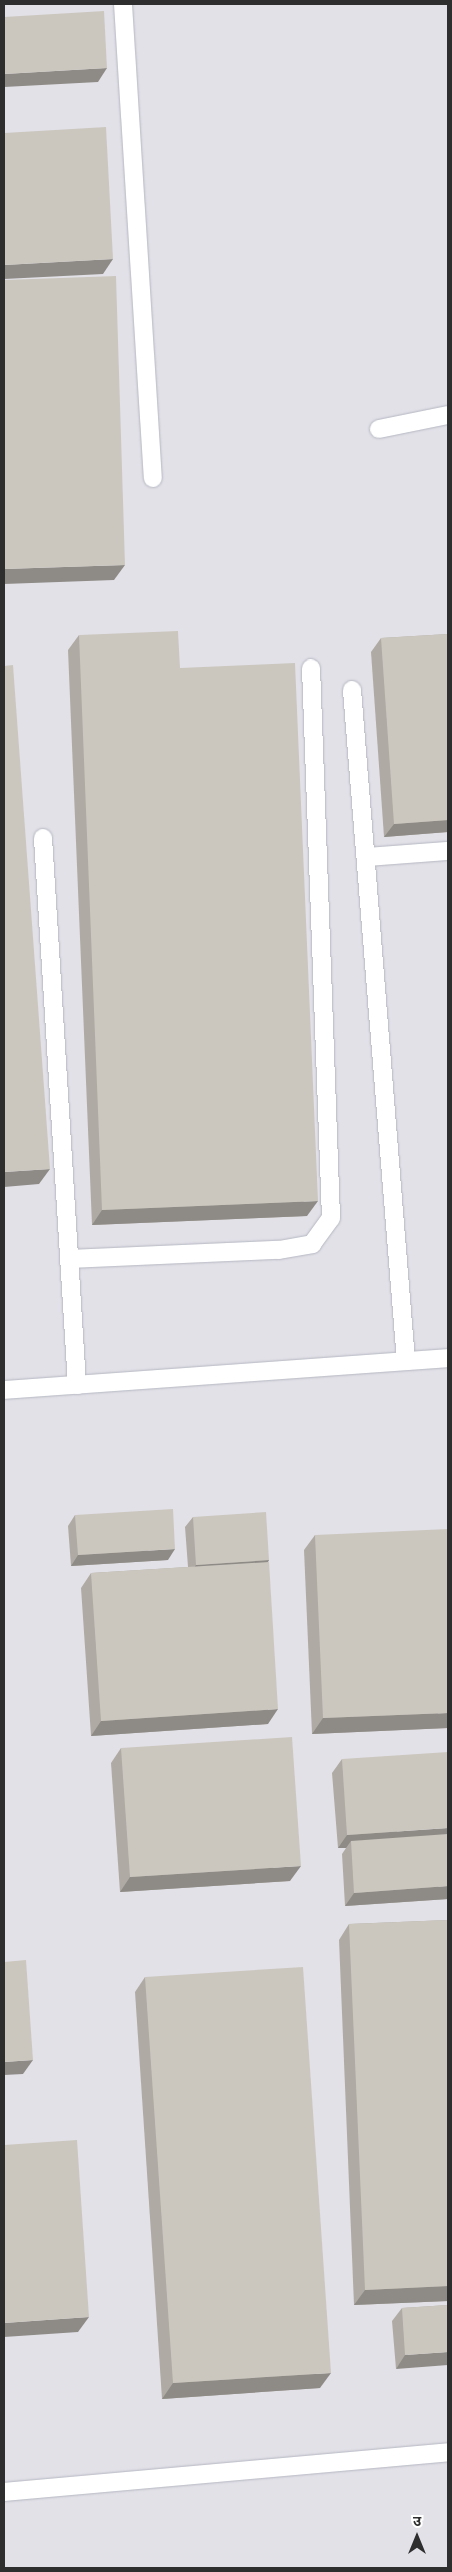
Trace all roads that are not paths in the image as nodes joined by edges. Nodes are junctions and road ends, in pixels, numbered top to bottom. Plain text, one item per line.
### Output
1 (123, 4) edge
2 (448, 416) edge
3 (379, 428) dead end
4 (152, 478) dead end
5 (311, 668) dead end
6 (352, 690) dead end
7 (42, 838) dead end
8 (448, 851) edge
9 (366, 857) junction
10 (69, 1258) junction
11 (448, 1358) edge
12 (406, 1361) junction
13 (77, 1385) junction
14 (4, 1390) edge
15 (448, 2452) edge
16 (4, 2492) edge

1 - 4 lane
2 - 3 lane
5 - 10 lane
6 - 9 lane
7 - 10 lane
8 - 9 lane
9 - 12 lane
10 - 13 lane
11 - 12 lane
12 - 13 lane
13 - 14 lane
15 - 16 lane

